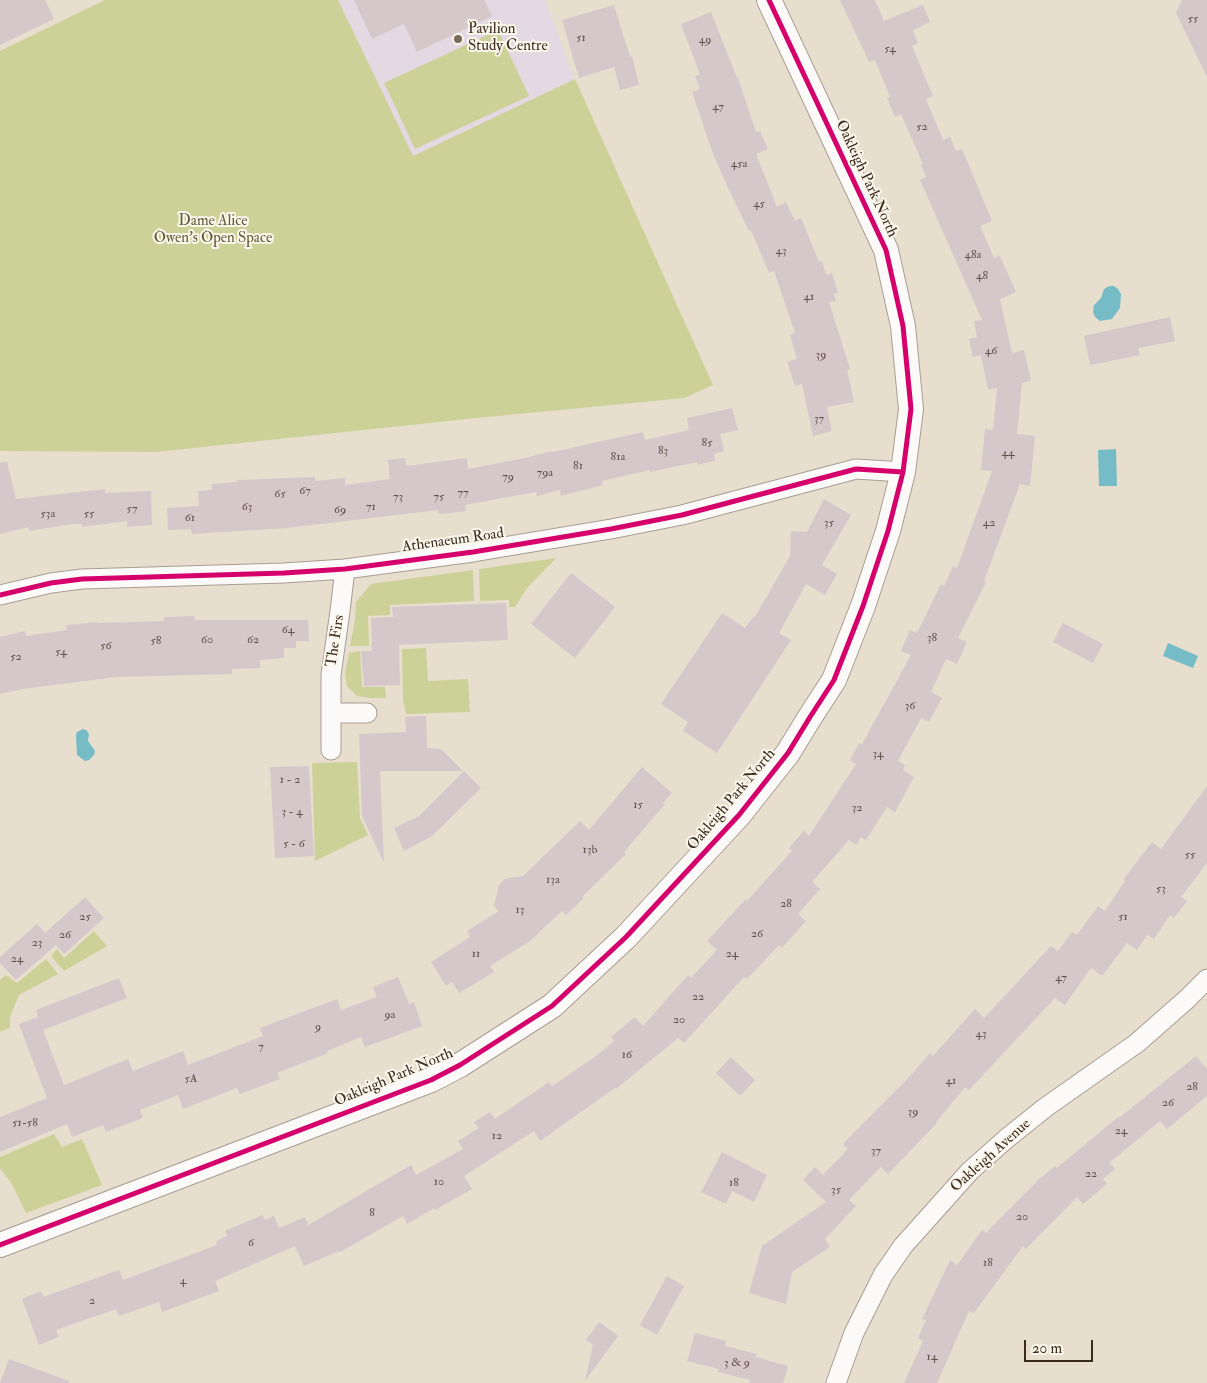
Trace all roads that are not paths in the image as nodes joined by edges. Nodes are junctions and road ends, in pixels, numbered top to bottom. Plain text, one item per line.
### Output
1 (769, 0) edge
2 (903, 472) junction
3 (345, 568) junction
4 (0, 595) edge
5 (367, 712) dead end
6 (331, 713) junction
7 (331, 750) dead end
8 (1207, 979) edge
9 (0, 1245) edge
10 (836, 1383) edge

1 - 2 street, Oakleigh Park North
2 - 3 street, Athenaeum Road
2 - 9 street, Oakleigh Park North
3 - 4 street, Athenaeum Road
3 - 6 street, The Firs
5 - 6 street
6 - 7 street, The Firs
8 - 10 street, Oakleigh Avenue

